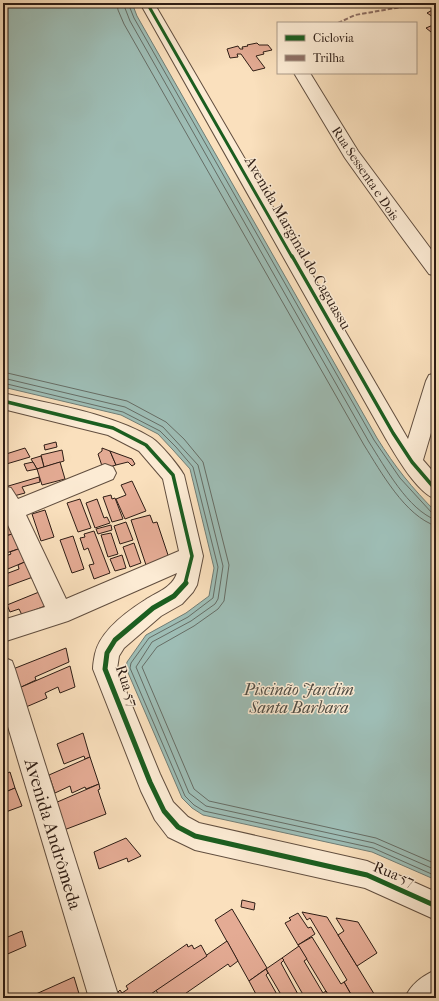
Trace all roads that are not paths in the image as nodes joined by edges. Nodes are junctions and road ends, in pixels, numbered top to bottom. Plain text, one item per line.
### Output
1 (147, 3) edge
2 (303, 74) edge
3 (436, 269) edge
4 (436, 381) edge
5 (3, 401) edge
6 (412, 462) junction
7 (105, 473) dead end
8 (436, 490) edge
9 (8, 503) edge
10 (192, 556) junction
11 (60, 613) junction
12 (3, 631) edge
13 (3, 669) edge
14 (436, 906) edge
15 (436, 985) edge
16 (104, 998) edge
17 (420, 998) edge

1 - 6 street, Avenida Marginal do Caguassu
2 - 3 street, Rua Sessenta e Dois
4 - 6 street
5 - 10 street, Rua 57
6 - 8 street, Avenida Marginal do Caguassu
7 - 9 street
9 - 11 street
10 - 11 street
10 - 14 street, Rua 57
11 - 12 street
13 - 16 street, Avenida Andrômeda
15 - 17 street

